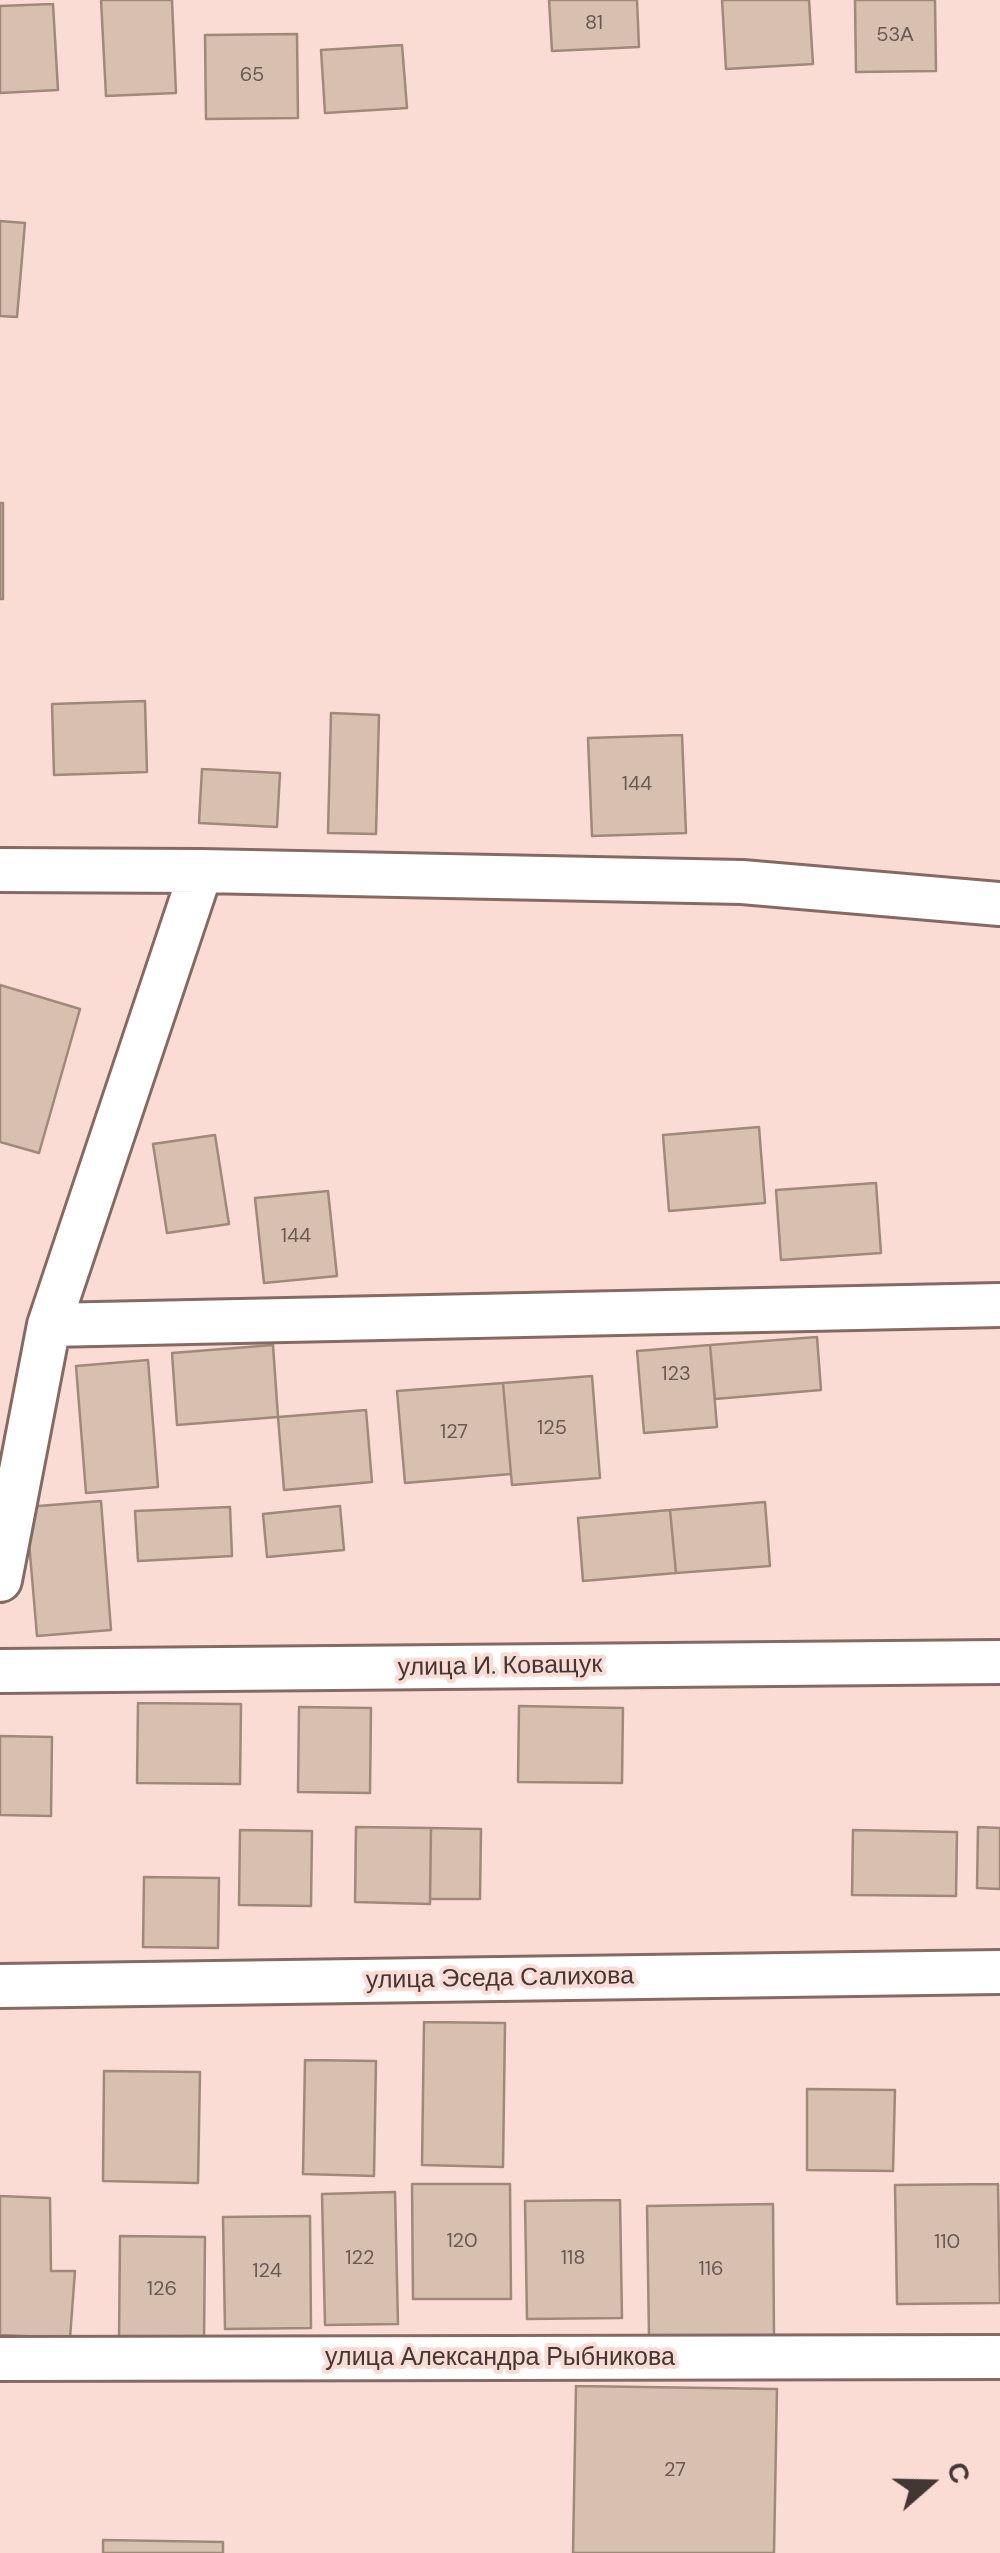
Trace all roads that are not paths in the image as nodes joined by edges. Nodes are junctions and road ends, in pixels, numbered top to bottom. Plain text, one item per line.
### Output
1 (0, 870) edge
2 (201, 871) junction
3 (1000, 904) edge
4 (1000, 1306) edge
5 (49, 1325) junction
6 (0, 1580) edge
7 (1000, 1662) edge
8 (0, 1671) edge
9 (1000, 1972) edge
10 (0, 1986) edge
11 (1000, 2357) edge
12 (0, 2359) edge

1 - 2 street
2 - 3 street
2 - 5 street
4 - 5 street
5 - 6 street
7 - 8 street, улица И. Коващук
9 - 10 street, улица Эседа Салихова
11 - 12 street, улица Александра Рыбникова

